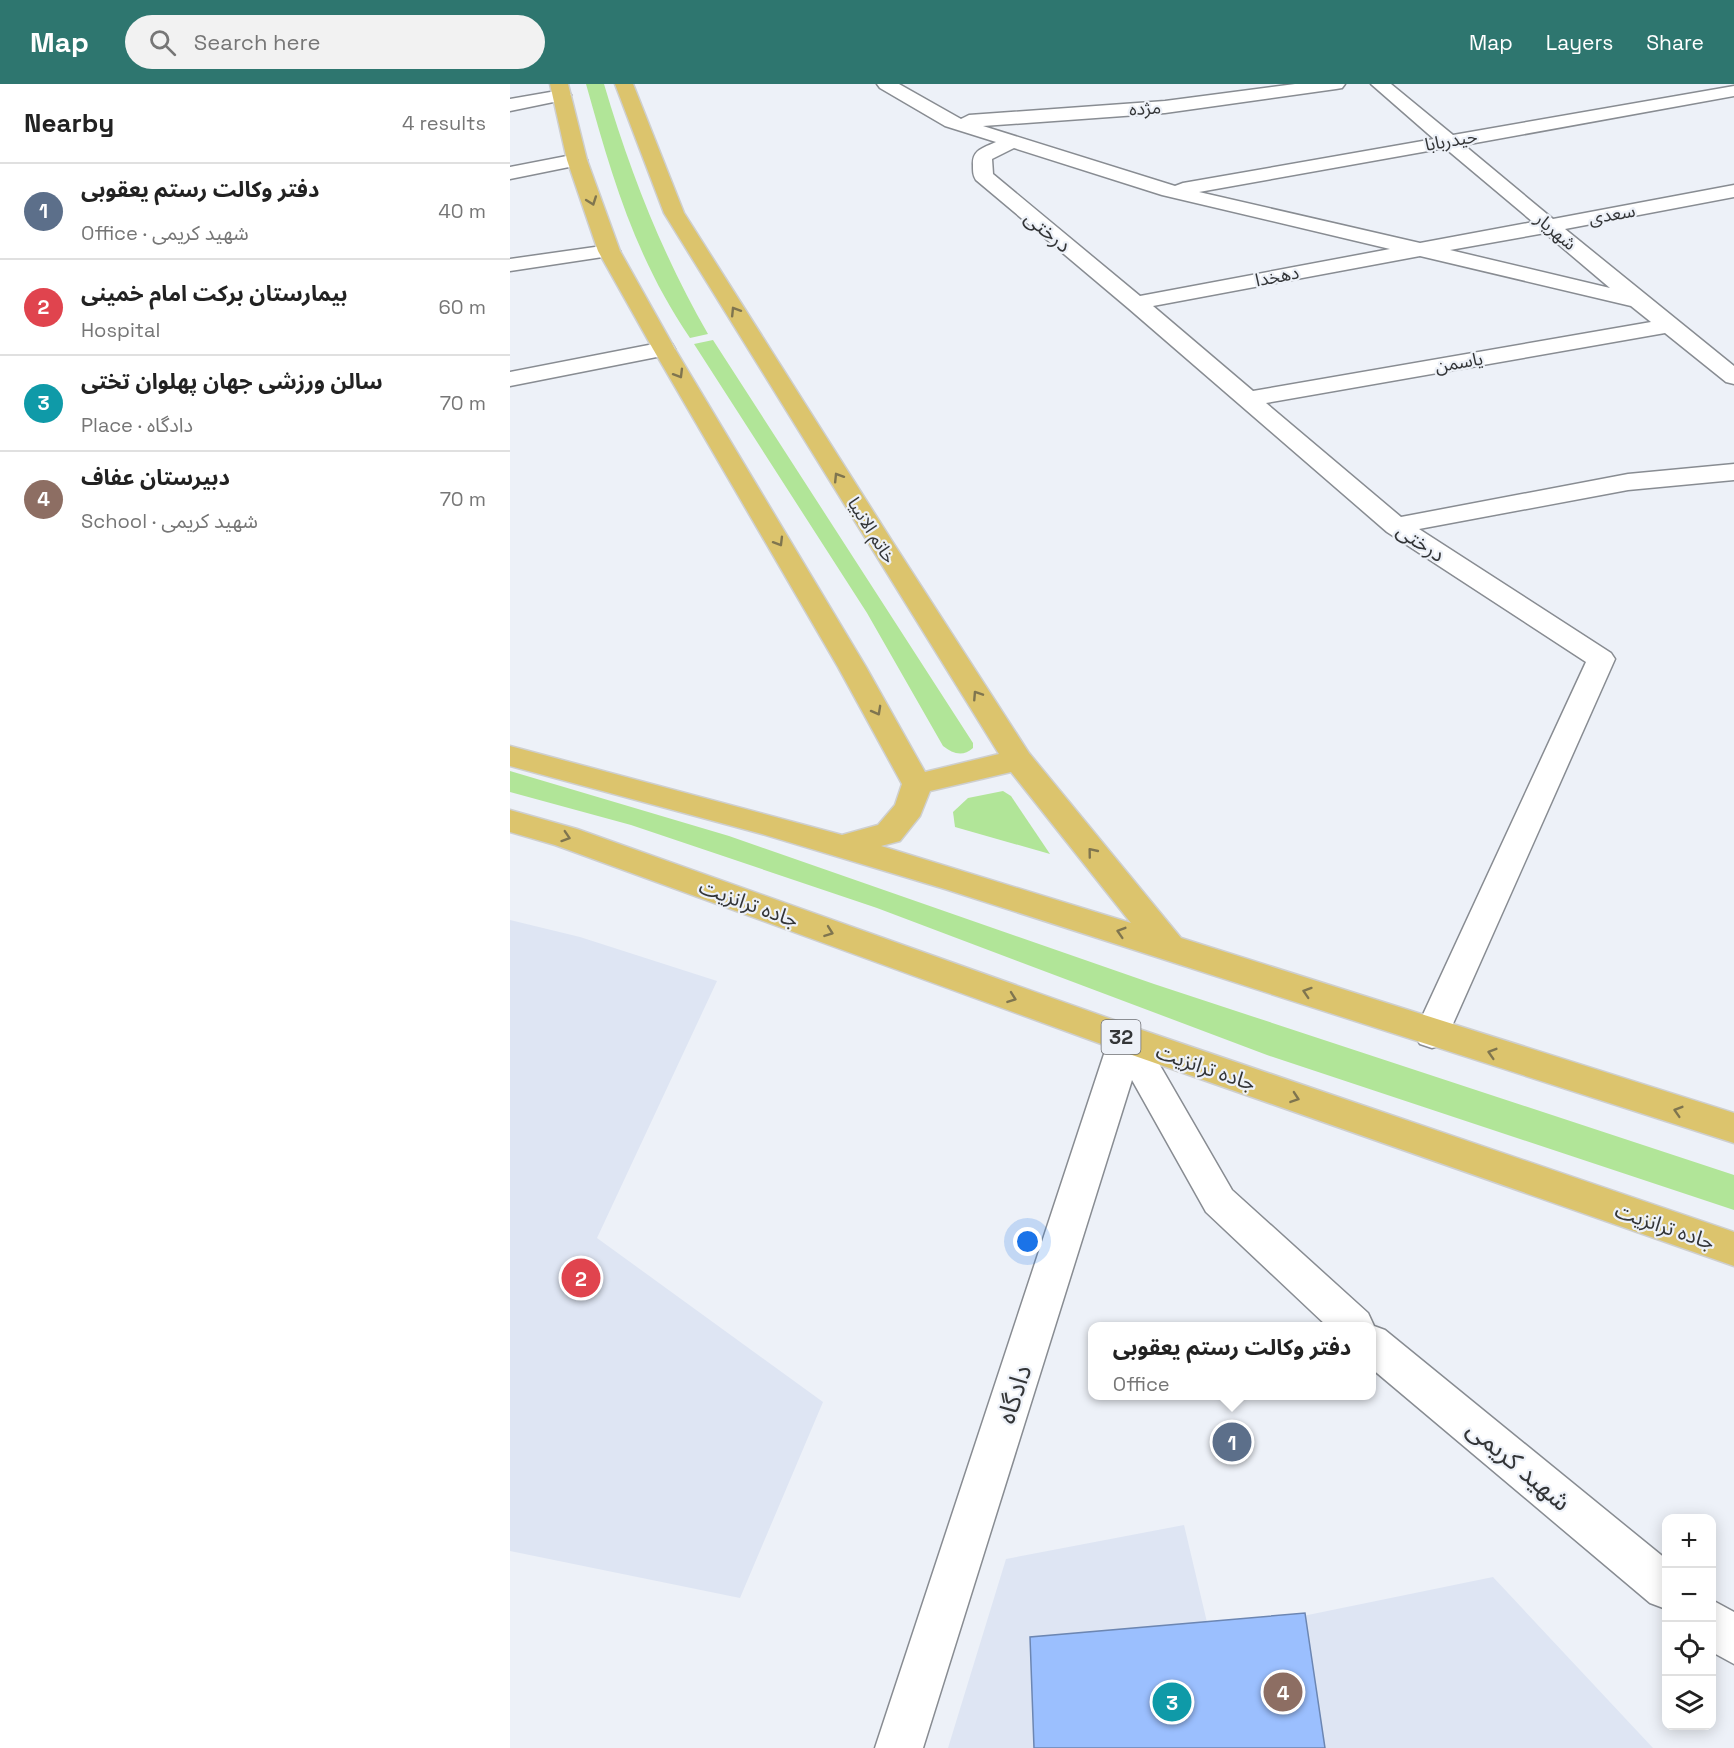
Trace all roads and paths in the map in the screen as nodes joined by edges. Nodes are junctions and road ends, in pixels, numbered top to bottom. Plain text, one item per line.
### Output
1 (624, 84) edge
2 (886, 84) edge
3 (1336, 84) edge
4 (1380, 84) edge
5 (1670, 84) edge
6 (561, 90) edge
7 (1734, 91) edge
8 (1695, 99) junction
9 (510, 105) edge
10 (952, 122) junction
11 (1013, 141) junction
12 (1447, 141) junction
13 (577, 160) junction
14 (510, 173) edge
15 (1169, 191) junction
16 (1734, 191) edge
17 (1549, 225) junction
18 (1418, 250) junction
19 (609, 251) junction
20 (510, 265) edge
21 (1639, 301) junction
22 (1136, 303) junction
23 (1672, 325) junction
24 (664, 349) junction
25 (1734, 376) edge
26 (510, 379) edge
27 (1246, 399) junction
28 (1734, 472) edge
29 (1396, 526) junction
30 (510, 756) edge
31 (1018, 760) junction
32 (917, 784) junction
33 (510, 820) edge
34 (842, 846) junction
35 (1168, 946) junction
36 (1432, 1034) junction
37 (1127, 1039) junction
38 (1734, 1128) edge
39 (1734, 1249) edge
40 (1350, 1322) edge
41 (1376, 1347) edge
42 (1662, 1584) edge
43 (1716, 1626) edge
44 (1734, 1641) edge
45 (899, 1748) edge

31 -> 1 main road, خاتم الانبیا
2 - 10 street
3 - 10 street, مژده
4 - 12 street, شهریار
5 - 8 street
6 - 9 street
6 - 13 main road
7 - 8 street, حیدربابا
8 - 12 street, حیدربابا
10 - 11 street
11 - 15 street
11 - 22 street, درختی
12 - 15 street, حیدربابا
12 - 17 street, شهریار
13 - 14 street
13 -> 19 main road
15 - 18 street
16 - 17 street, سعدی
17 - 18 street, سعدی
17 - 21 street, شهریار
18 - 21 street
18 - 22 street, دهخدا
19 - 20 street
19 - 24 main road
21 - 23 street, شهریار
22 - 27 street, درختی
23 - 25 street, شهریار
23 - 27 street, یاسمن
24 - 26 street
24 -> 32 main road
27 - 29 street, درختی
28 - 29 street
29 - 36 street, درختی
30 - 34 main road
31 - 32 main road
35 -> 31 main road, خاتم الانبیا
32 - 34 main road
33 -> 37 main road, جاده ترانزیت / 32
35 -> 34 main road
36 -> 35 main road
38 -> 36 main road
37 -> 39 main road, جاده ترانزیت / 32
37 - 40 street
37 - 45 street, دادگاه
41 - 42 street, شهید کریمی
43 - 44 street

